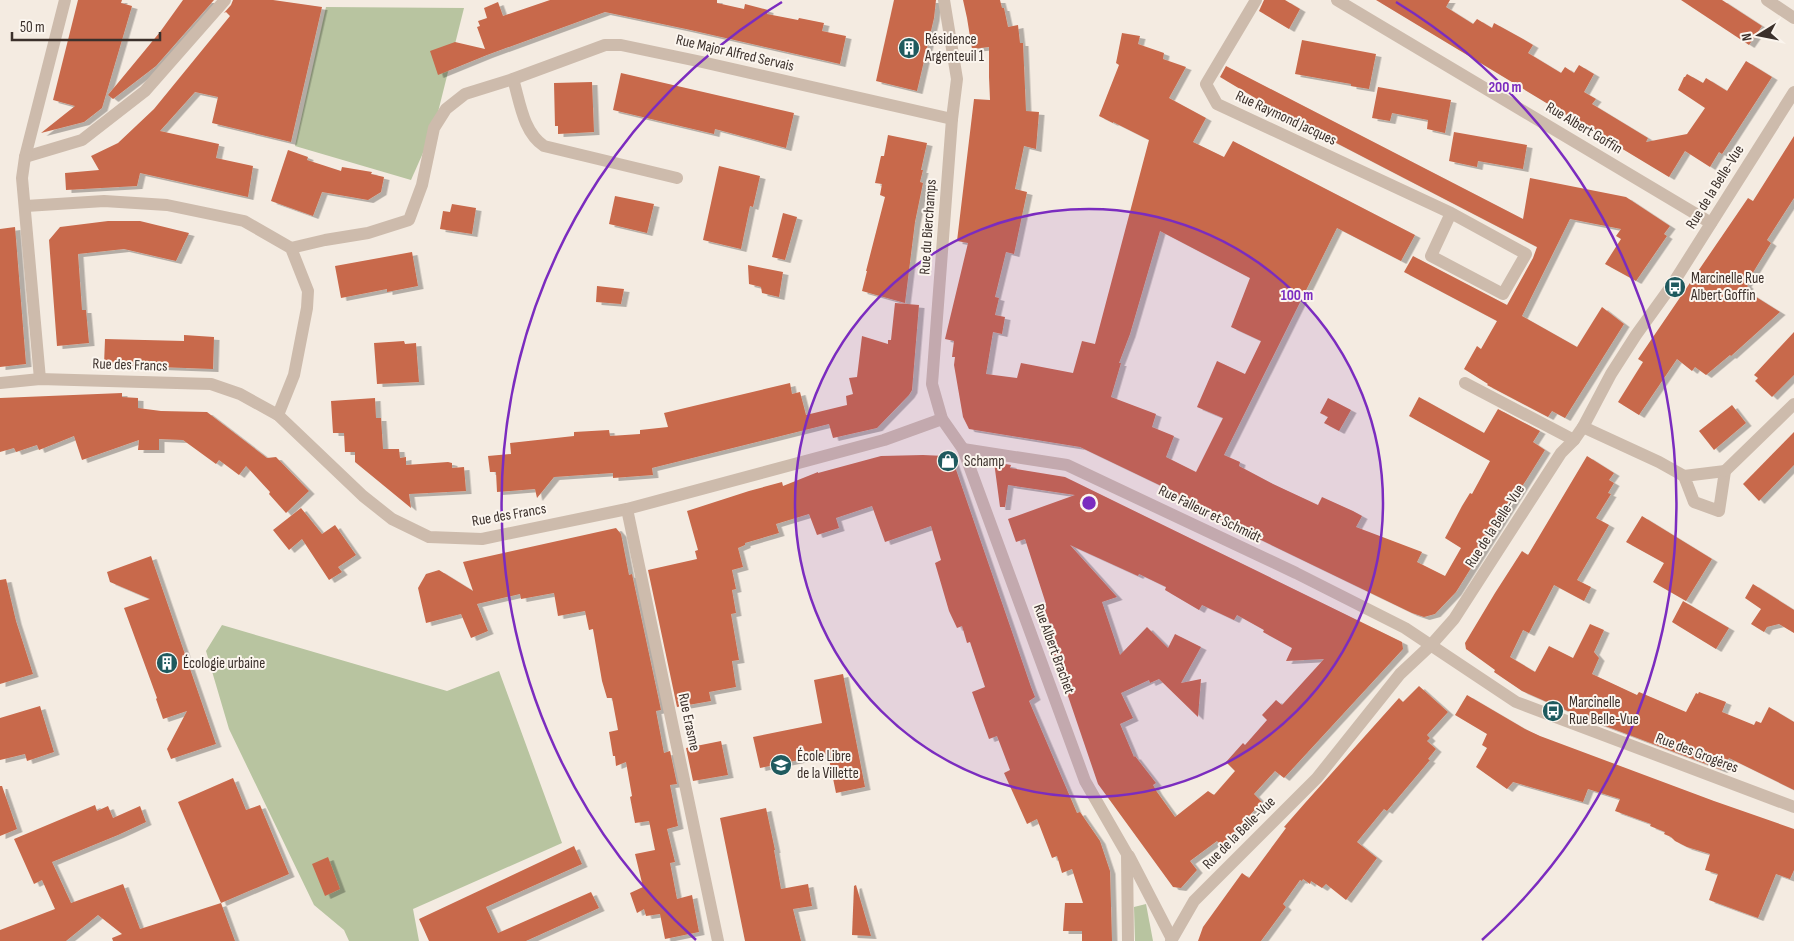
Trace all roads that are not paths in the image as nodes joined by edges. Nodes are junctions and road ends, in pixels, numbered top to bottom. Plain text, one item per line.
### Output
1 (65, 0) edge
2 (225, 0) edge
3 (944, 0) edge
4 (1256, 0) edge
5 (1337, 0) edge
6 (1767, 0) edge
7 (1794, 18) edge
8 (514, 79) junction
9 (1794, 92) edge
10 (952, 120) junction
11 (24, 157) junction
12 (677, 178) dead end
13 (26, 206) junction
14 (1451, 213) junction
15 (1712, 223) junction
16 (291, 248) junction
17 (40, 379) junction
18 (0, 383) edge
19 (1464, 383) dead end
20 (1794, 404) edge
21 (278, 415) junction
22 (942, 419) junction
23 (1583, 427) junction
24 (1574, 440) junction
25 (963, 449) junction
26 (1725, 471) junction
27 (1684, 476) junction
28 (627, 509) junction
29 (1431, 645) junction
30 (1794, 807) edge
31 (1127, 854) junction
32 (1171, 940) edge
33 (718, 941) edge
34 (1128, 941) edge

1 - 11 street
2 - 11 street
3 - 10 street, Rue du Bierchamps
4 - 14 street, Rue Raymond Jacques
5 - 15 street, Rue Albert Goffin
6 - 7 street
8 - 10 street, Rue Major Alfred Servais
8 - 12 street
8 - 16 street, Rue Major Alfred Servais
9 - 15 street, Rue de la Belle-Vue
10 - 22 street, Rue du Bierchamps
11 - 13 street
13 - 16 street
13 - 17 street
14 - 14 street, Rue Raymond Jacques
15 - 23 street, Rue de la Belle-Vue
16 - 21 street
17 - 18 street, Rue des Francs
17 - 21 street, Rue des Francs
19 - 24 street
20 - 26 street
21 - 28 street, Rue des Francs
22 - 25 street, Rue du Bierchamps
22 - 28 street, Rue des Francs
23 - 24 street, Rue de la Belle-Vue
23 - 27 street
24 - 29 street, Rue de la Belle-Vue
25 - 29 street, Rue Falleur et Schmidt
25 - 31 street, Rue Albert Brachet
26 - 27 street
26 - 27 street
28 - 33 street, Rue Erasme
29 - 30 street, Rue des Grogères
29 - 32 street, Rue de la Belle-Vue
31 - 32 street, Rue Albert Brachet
31 - 34 street, Rue Albert Brachet

